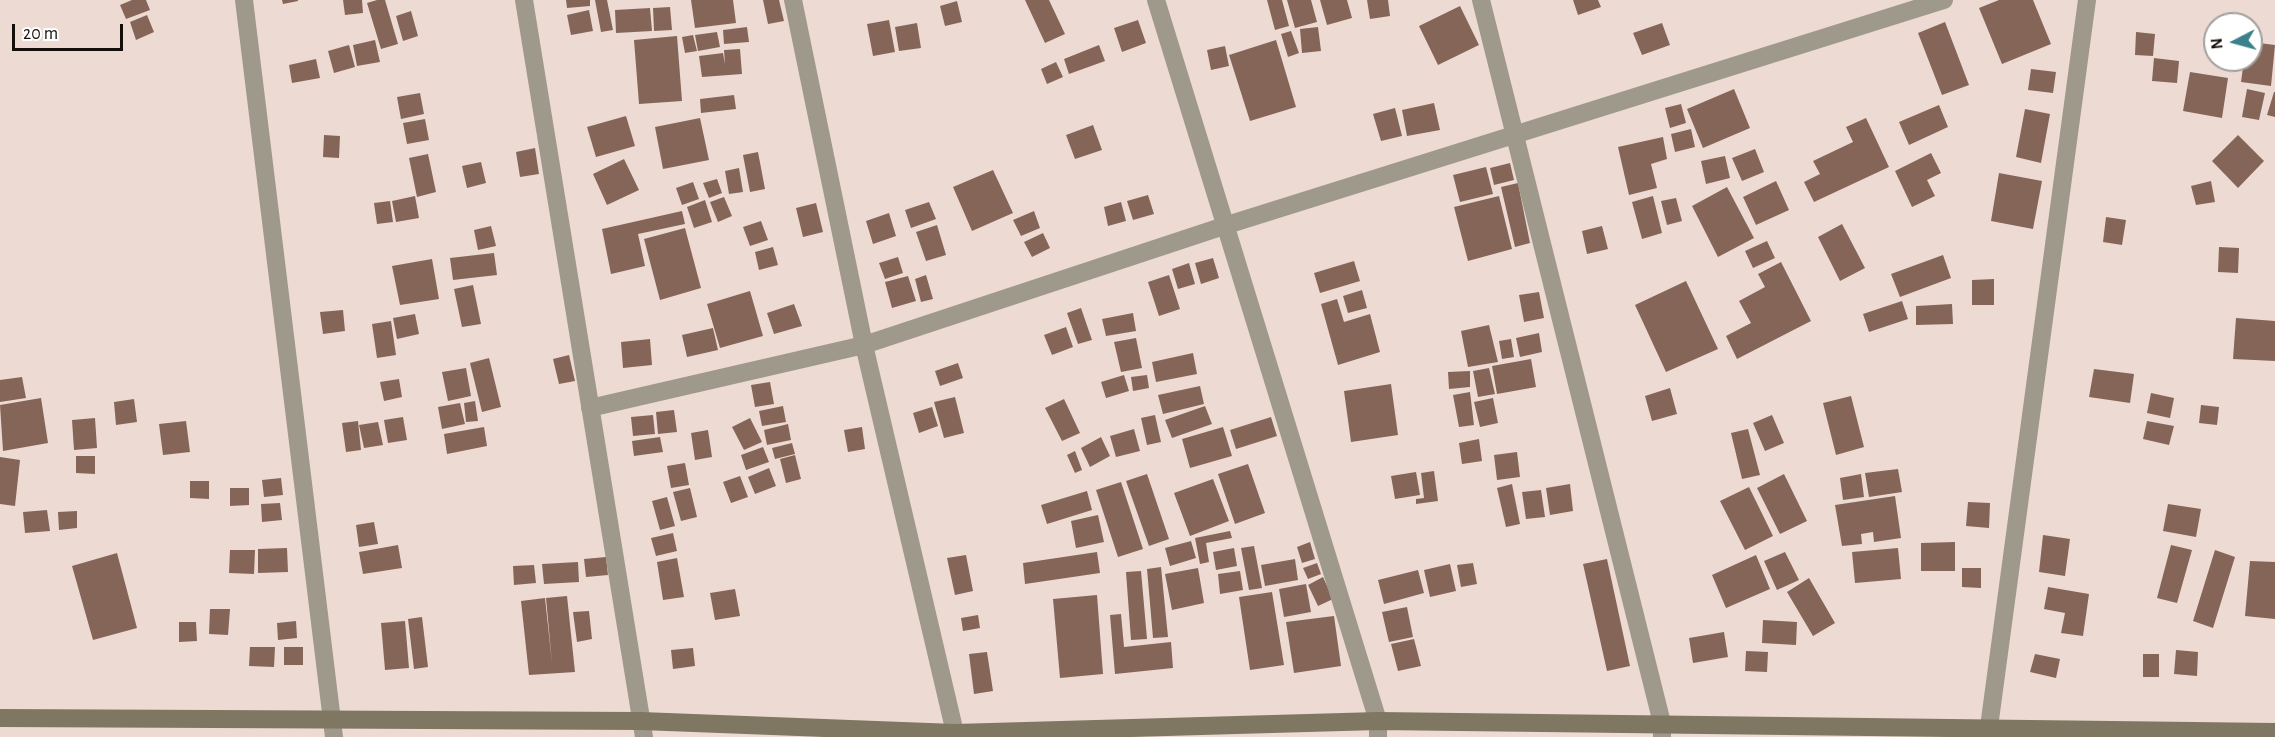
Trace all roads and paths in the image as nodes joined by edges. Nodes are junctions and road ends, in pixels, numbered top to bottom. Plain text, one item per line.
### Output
1 (244, 0) edge
2 (524, 0) edge
3 (793, 0) edge
4 (1156, 0) edge
5 (1481, 0) edge
6 (1944, 0) edge
7 (2087, 0) edge
8 (1515, 135) junction
9 (1227, 225) junction
10 (864, 345) junction
11 (590, 408) junction
12 (0, 718) edge
13 (1989, 727) junction
14 (333, 728) edge
15 (643, 729) edge
16 (1378, 729) edge
17 (1662, 730) edge
18 (2275, 732) edge
19 (2242, 734) edge
20 (956, 735) edge

1 - 14 street
2 - 11 street
3 - 10 street
4 - 9 street
5 - 8 street
6 - 8 street
7 - 13 street
8 - 9 street
8 - 17 street
9 - 10 street
9 - 16 street
10 - 11 street
10 - 20 street
11 - 15 street
12 - 14 street
13 - 17 street
13 - 19 street
14 - 15 street
15 - 20 street
16 - 17 street
16 - 20 street
18 - 19 street

